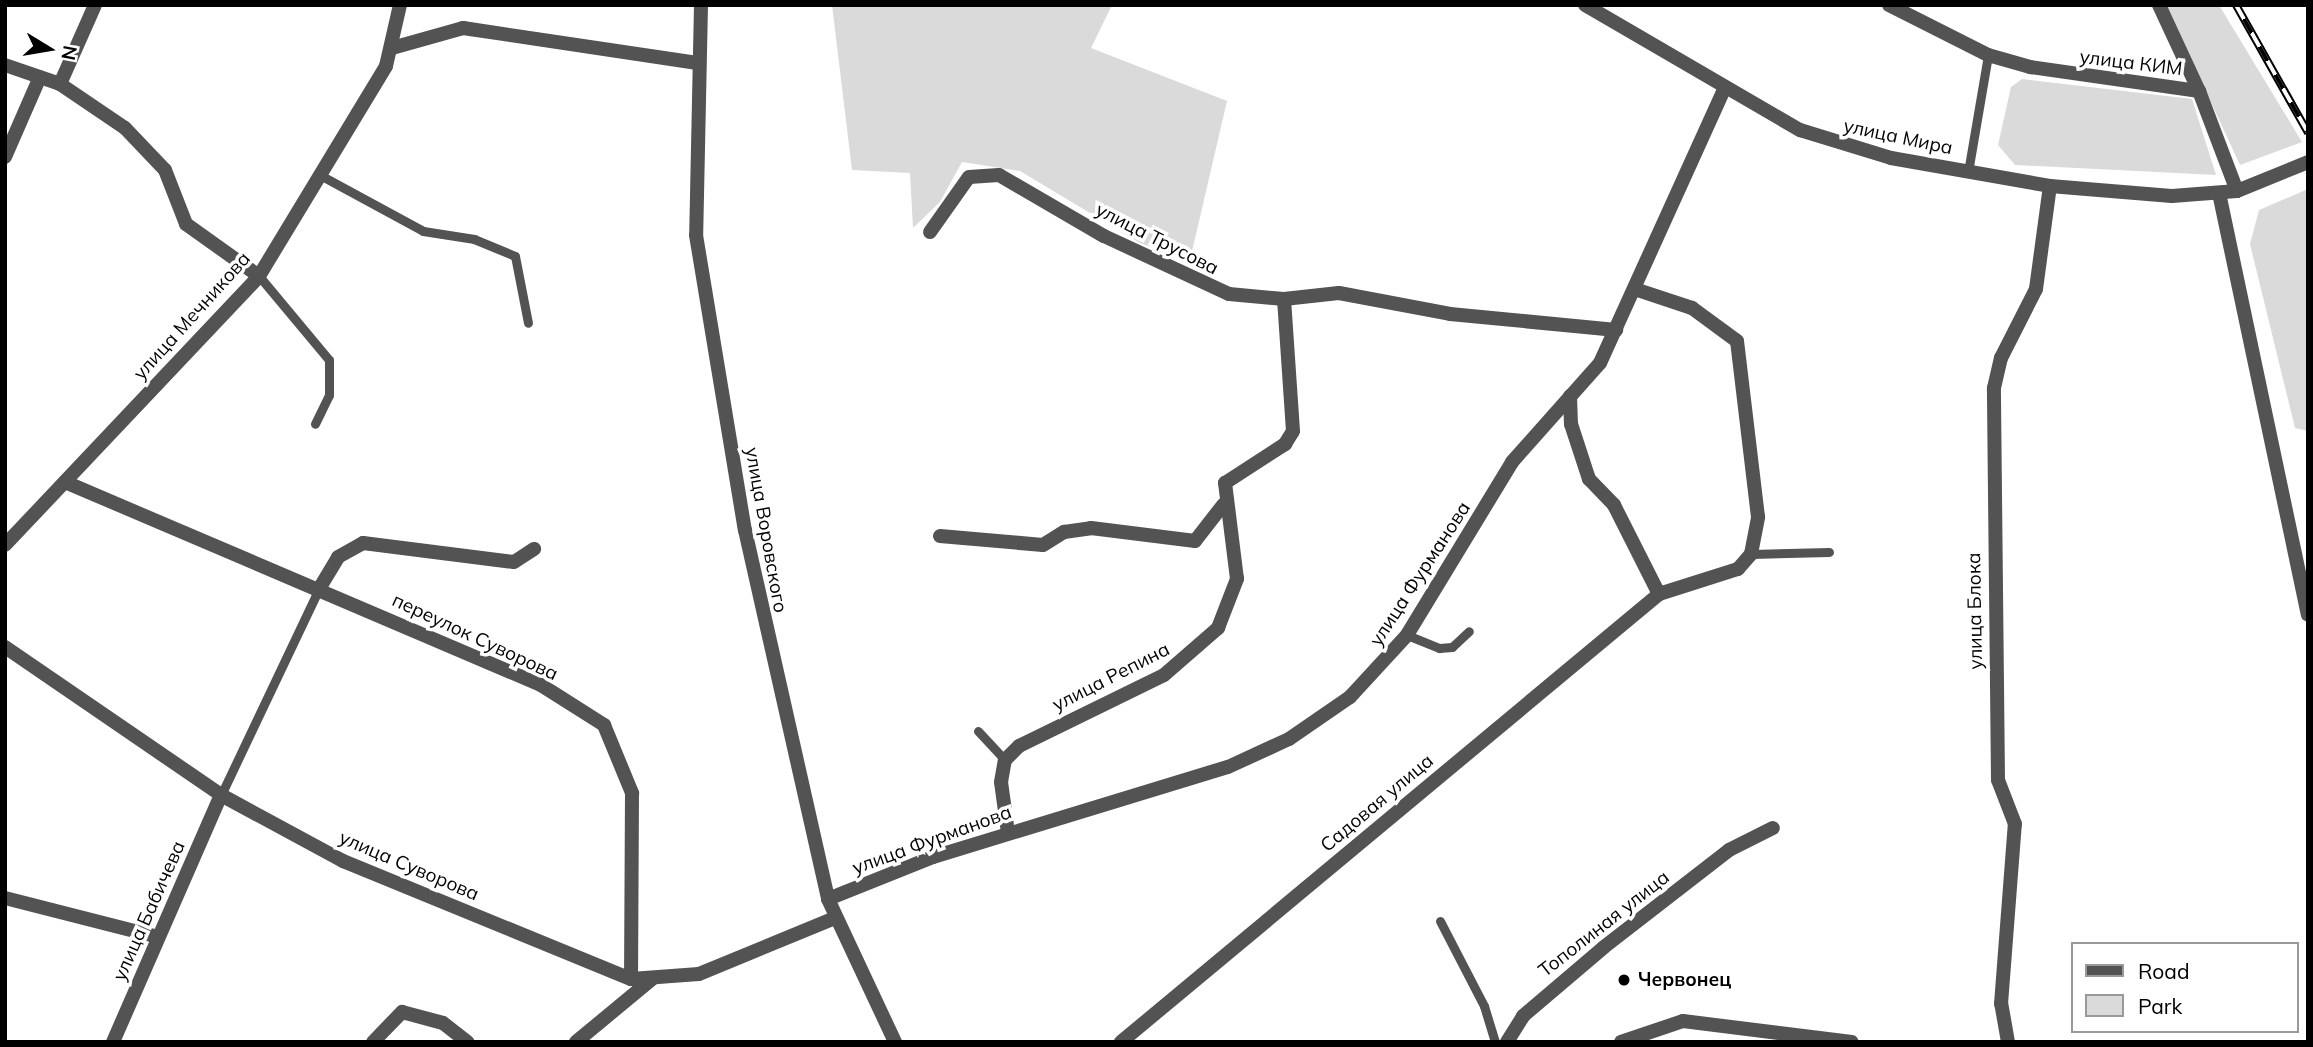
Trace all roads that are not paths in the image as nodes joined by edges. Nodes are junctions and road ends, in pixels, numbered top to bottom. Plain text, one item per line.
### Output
1 (95, 5) edge
2 (400, 5) edge
3 (701, 5) edge
4 (1585, 5) edge
5 (1889, 5) edge
6 (2160, 5) edge
7 (393, 48) junction
8 (1988, 55) junction
9 (697, 63) junction
10 (5, 65) edge
11 (40, 77) junction
12 (60, 84) junction
13 (1726, 88) junction
14 (2200, 91) junction
15 (5, 157) edge
16 (2308, 162) edge
17 (1968, 172) junction
18 (320, 175) junction
19 (2050, 186) junction
20 (2237, 191) junction
21 (2219, 193) junction
22 (930, 232) dead end
23 (259, 276) junction
24 (1635, 289) junction
25 (1284, 299) junction
26 (528, 323) dead end
27 (1616, 330) junction
28 (1570, 396) junction
29 (315, 424) dead end
30 (65, 482) junction
31 (1223, 505) junction
32 (940, 536) dead end
33 (5, 545) edge
34 (534, 549) dead end
35 (1829, 552) dead end
36 (1751, 554) junction
37 (319, 589) junction
38 (1659, 594) junction
39 (2308, 615) edge
40 (1469, 631) dead end
41 (1407, 635) junction
42 (5, 647) edge
43 (978, 732) dead end
44 (1006, 760) junction
45 (221, 795) junction
46 (1773, 828) dead end
47 (1008, 833) junction
48 (5, 898) edge
49 (828, 900) junction
50 (835, 918) junction
51 (1440, 921) dead end
52 (158, 937) junction
53 (631, 979) junction
54 (652, 979) junction
55 (113, 1042) edge
56 (373, 1042) edge
57 (467, 1042) edge
58 (576, 1042) edge
59 (895, 1042) edge
60 (1121, 1042) edge
61 (1495, 1042) edge
62 (1507, 1042) edge
63 (1621, 1042) edge
64 (1852, 1042) edge
65 (2008, 1042) edge

1 - 12 street
2 - 7 street, улица Мечникова
3 - 9 street, улица Воровского
4 - 13 street, улица Мира
5 - 8 street, улица КИМ
6 - 14 street
7 - 9 street
7 - 18 street, улица Мечникова
8 - 14 street, улица КИМ
8 - 17 lane
9 - 49 street, улица Воровского
10 - 11 street
11 - 12 street
11 - 15 street
12 - 23 street
13 - 17 street, улица Мира
13 - 24 street, улица Фурманова
14 - 20 street, улица КИМ
16 - 20 street
17 - 19 street, улица Мира
18 - 23 street, улица Мечникова
18 - 26 lane
19 - 21 street, улица Мира
19 - 65 street, улица Блока
20 - 21 street, улица Мира
21 - 39 street
22 - 25 street, улица Трусова
23 - 29 lane
23 - 30 street, улица Мечникова
24 - 27 street, улица Фурманова
24 - 36 street
25 - 27 street, улица Трусова
25 - 31 street
27 - 28 street, улица Фурманова
28 - 38 street
28 - 41 street, улица Фурманова
30 - 33 street, улица Мечникова
30 - 37 street, переулок Суворова
31 - 32 street
31 - 44 street, улица Репина
34 - 37 street
35 - 36 lane
36 - 38 street, Садовая улица
37 - 45 lane
37 - 53 street, переулок Суворова
38 - 60 street, Садовая улица
40 - 41 lane
41 - 47 street, улица Фурманова
42 - 45 street, улица Суворова
43 - 44 lane
44 - 47 street
45 - 52 street, улица Бабичева
45 - 53 street, улица Суворова
46 - 62 street, Тополиная улица
47 - 49 street, улица Фурманова
48 - 52 street
49 - 50 street, улица Воровского
50 - 54 street, улица Суворова
50 - 59 street, улица Воровского
51 - 61 lane
52 - 55 street, улица Бабичева
53 - 54 street, улица Суворова
54 - 58 street
56 - 57 street
63 - 64 street

